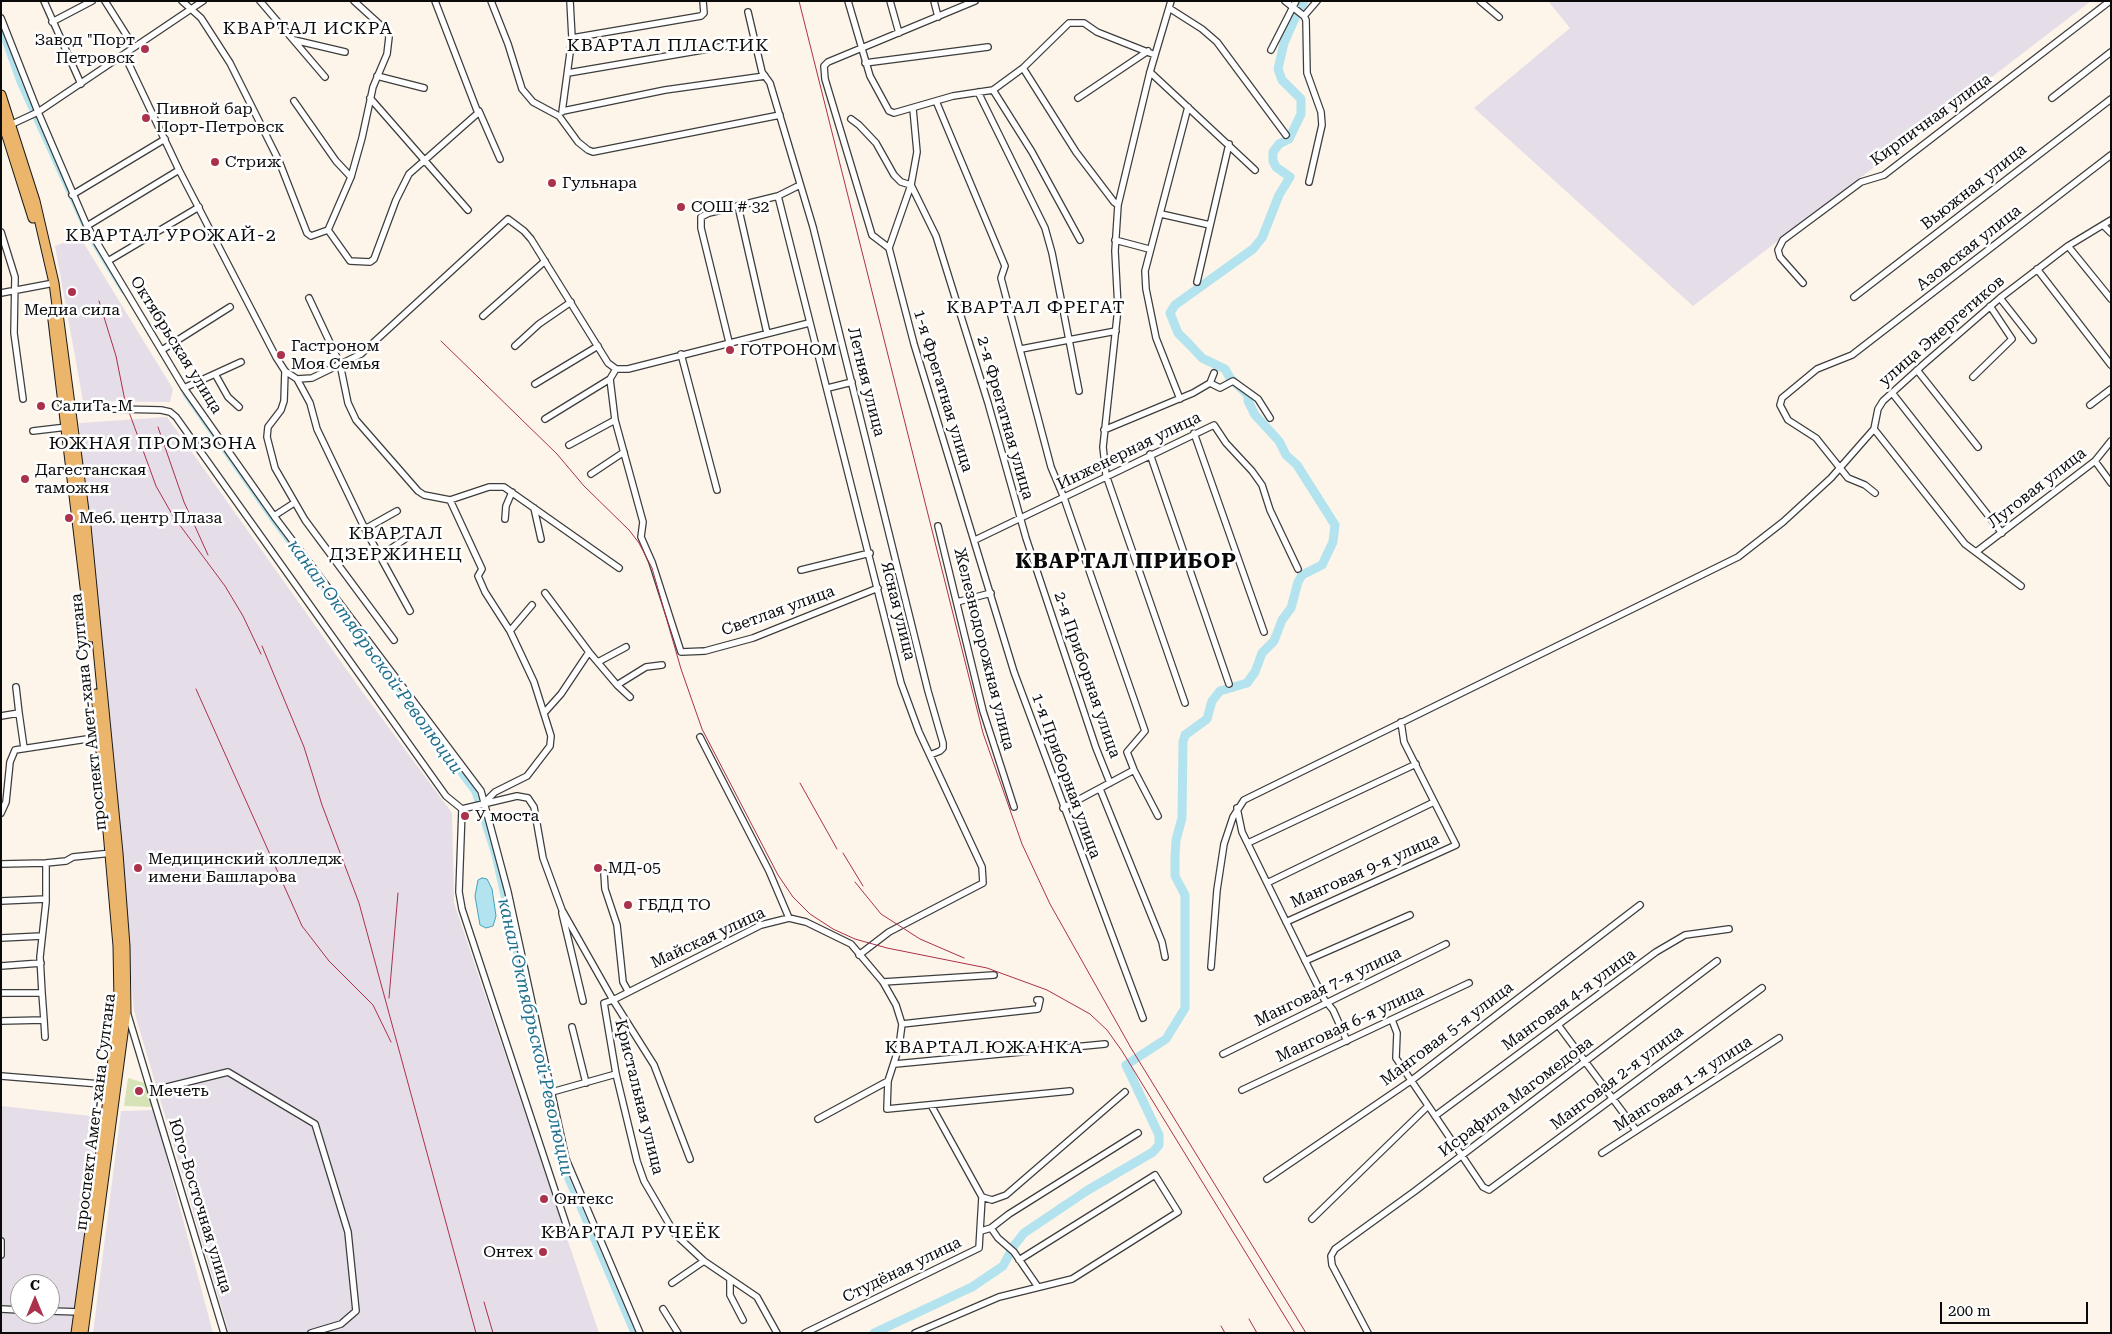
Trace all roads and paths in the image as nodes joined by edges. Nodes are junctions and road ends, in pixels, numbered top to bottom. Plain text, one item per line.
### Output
1 (44, 1) edge
2 (92, 1) edge
3 (105, 1) edge
4 (182, 1) edge
5 (203, 1) edge
6 (260, 1) edge
7 (354, 1) edge
8 (434, 1) edge
9 (491, 1) edge
10 (570, 1) edge
11 (703, 1) edge
12 (848, 1) edge
13 (890, 1) edge
14 (934, 1) edge
15 (975, 1) edge
16 (1285, 1) edge
17 (1317, 1) edge
18 (1480, 1) edge
19 (2110, 1) edge
20 (1170, 3) edge
21 (1294, 4) edge
22 (192, 10) junction
23 (748, 12) dead end
24 (1304, 16) junction
25 (1499, 17) dead end
26 (1, 18) edge
27 (938, 18) junction
28 (52, 22) junction
29 (899, 33) junction
30 (572, 38) junction
31 (294, 40) junction
32 (755, 41) junction
33 (134, 47) junction
34 (988, 47) dead end
35 (861, 49) junction
36 (1271, 50) dead end
37 (1148, 51) junction
38 (344, 52) dead end
39 (2111, 52) edge
40 (124, 54) junction
41 (1155, 54) junction
42 (865, 63) junction
43 (1022, 68) junction
44 (1150, 72) junction
45 (568, 74) junction
46 (377, 76) junction
47 (765, 76) junction
48 (325, 77) dead end
49 (81, 84) junction
50 (424, 88) dead end
51 (993, 90) junction
52 (978, 92) junction
53 (1, 95) edge
54 (370, 98) junction
55 (1078, 98) dead end
56 (2052, 98) dead end
57 (2111, 99) edge
58 (294, 101) dead end
59 (936, 101) junction
60 (1188, 107) junction
61 (913, 108) junction
62 (479, 111) junction
63 (36, 113) junction
64 (561, 113) junction
65 (780, 115) junction
66 (1, 117) edge
67 (851, 120) dead end
68 (6, 127) edge
69 (1286, 135) dead end
70 (164, 139) junction
71 (1229, 144) junction
72 (2111, 155) edge
73 (424, 159) junction
74 (500, 159) dead end
75 (179, 170) junction
76 (1255, 170) dead end
77 (351, 177) junction
78 (1309, 182) dead end
79 (800, 185) junction
80 (910, 185) junction
81 (72, 195) junction
82 (778, 196) junction
83 (1118, 204) junction
84 (738, 206) junction
85 (199, 207) junction
86 (468, 210) dead end
87 (1161, 214) junction
88 (2111, 220) edge
89 (1210, 225) junction
90 (2103, 225) junction
91 (87, 226) junction
92 (328, 230) junction
93 (1, 232) edge
94 (2111, 234) edge
95 (1080, 240) dead end
96 (1115, 240) junction
97 (2068, 246) junction
98 (889, 248) junction
99 (1149, 249) junction
100 (108, 261) junction
101 (545, 261) junction
102 (2037, 269) junction
103 (1197, 282) dead end
104 (1803, 283) dead end
105 (51, 284) junction
106 (14, 291) junction
107 (1, 293) edge
108 (1854, 297) dead end
109 (309, 298) dead end
110 (2000, 298) junction
111 (2111, 299) edge
112 (571, 302) junction
113 (1990, 306) junction
114 (230, 307) dead end
115 (483, 316) dead end
116 (809, 323) junction
117 (1116, 331) junction
118 (767, 333) junction
119 (1069, 340) junction
120 (2033, 340) dead end
121 (730, 342) junction
122 (515, 346) dead end
123 (598, 346) junction
124 (1021, 349) junction
125 (162, 350) junction
126 (681, 354) junction
127 (241, 362) dead end
128 (340, 364) junction
129 (2111, 365) edge
130 (616, 369) junction
131 (1918, 370) junction
132 (285, 371) junction
133 (1214, 373) dead end
134 (215, 374) junction
135 (1973, 377) dead end
136 (297, 379) junction
137 (610, 379) junction
138 (852, 382) junction
139 (1210, 383) junction
140 (535, 384) dead end
141 (184, 388) junction
142 (828, 388) junction
143 (2111, 389) edge
144 (1079, 391) dead end
145 (1893, 394) junction
146 (23, 399) dead end
147 (1180, 399) junction
148 (2090, 405) dead end
149 (239, 407) dead end
150 (69, 408) junction
151 (1270, 418) dead end
152 (545, 419) dead end
153 (615, 420) junction
154 (71, 426) junction
155 (1874, 429) junction
156 (1104, 430) junction
157 (33, 431) dead end
158 (1194, 434) junction
159 (2111, 441) edge
160 (569, 445) dead end
161 (1978, 447) dead end
162 (624, 452) junction
163 (1150, 454) junction
164 (2095, 461) junction
165 (1841, 466) junction
166 (591, 474) dead end
167 (1106, 475) junction
168 (2110, 480) edge
169 (717, 490) dead end
170 (512, 492) junction
171 (1874, 493) dead end
172 (1064, 498) junction
173 (450, 500) junction
174 (294, 503) junction
175 (534, 508) junction
176 (397, 511) dead end
177 (274, 516) junction
178 (505, 519) dead end
179 (1020, 519) junction
180 (938, 526) dead end
181 (365, 529) junction
182 (2002, 533) junction
183 (405, 539) dead end
184 (541, 539) dead end
185 (975, 540) junction
186 (1976, 552) junction
187 (870, 553) junction
188 (380, 556) junction
189 (619, 568) dead end
190 (1298, 569) dead end
191 (801, 570) dead end
192 (2021, 586) dead end
193 (878, 588) junction
194 (545, 593) dead end
195 (991, 594) junction
196 (957, 602) junction
197 (532, 605) dead end
198 (410, 612) dead end
199 (510, 631) junction
200 (1264, 632) dead end
201 (394, 640) dead end
202 (626, 647) dead end
203 (589, 652) junction
204 (598, 662) junction
205 (662, 665) dead end
206 (1230, 684) dead end
207 (617, 685) junction
208 (16, 687) dead end
209 (630, 697) dead end
210 (1186, 703) dead end
211 (19, 713) junction
212 (544, 713) junction
213 (1, 716) edge
214 (1401, 722) junction
215 (102, 737) junction
216 (700, 737) dead end
217 (24, 748) junction
218 (930, 755) junction
219 (1416, 764) junction
220 (1134, 770) junction
221 (1110, 783) junction
222 (1100, 789) junction
223 (484, 802) junction
224 (1434, 802) junction
225 (1014, 807) dead end
226 (1063, 808) junction
227 (1237, 808) junction
228 (462, 809) junction
229 (1, 813) edge
230 (1158, 816) dead end
231 (1248, 843) junction
232 (114, 853) junction
233 (46, 863) junction
234 (1, 864) edge
235 (604, 873) dead end
236 (1268, 883) junction
237 (46, 899) junction
238 (1, 901) edge
239 (1640, 905) dead end
240 (562, 910) junction
241 (1410, 914) dead end
242 (789, 918) junction
243 (1286, 922) junction
244 (1729, 929) dead end
245 (42, 936) junction
246 (1, 938) edge
247 (1446, 944) dead end
248 (859, 954) junction
249 (1165, 958) dead end
250 (1306, 961) junction
251 (1718, 961) dead end
252 (41, 963) junction
253 (1, 966) edge
254 (1211, 967) dead end
255 (994, 975) dead end
256 (883, 982) junction
257 (1469, 982) dead end
258 (1762, 988) dead end
259 (628, 991) junction
260 (1, 993) edge
261 (42, 993) junction
262 (613, 1000) junction
263 (1037, 1000) dead end
264 (583, 1001) dead end
265 (119, 1003) junction
266 (1326, 1003) junction
267 (126, 1011) junction
268 (1143, 1018) dead end
269 (44, 1020) junction
270 (1392, 1020) junction
271 (1, 1021) edge
272 (902, 1024) junction
273 (1558, 1025) junction
274 (572, 1027) dead end
275 (45, 1037) dead end
276 (1779, 1038) dead end
277 (1347, 1041) junction
278 (1105, 1044) dead end
279 (1222, 1054) dead end
280 (1585, 1061) junction
281 (895, 1064) junction
282 (616, 1074) junction
283 (1, 1076) edge
284 (1411, 1080) junction
285 (888, 1082) junction
286 (586, 1083) junction
287 (114, 1085) junction
288 (1242, 1090) dead end
289 (152, 1091) junction
290 (1070, 1091) dead end
291 (552, 1092) junction
292 (1124, 1092) dead end
293 (1613, 1099) junction
294 (931, 1105) junction
295 (1428, 1106) junction
296 (1435, 1116) junction
297 (818, 1119) dead end
298 (1636, 1130) junction
299 (1138, 1133) dead end
300 (1602, 1153) dead end
301 (1462, 1156) junction
302 (690, 1159) dead end
303 (1267, 1179) dead end
304 (982, 1197) junction
305 (1312, 1219) dead end
306 (991, 1228) junction
307 (981, 1231) junction
308 (552, 1236) dead end
309 (1, 1241) edge
310 (1, 1255) edge
311 (1019, 1260) junction
312 (704, 1261) junction
313 (730, 1280) junction
314 (672, 1283) dead end
315 (1038, 1287) junction
316 (662, 1309) dead end
317 (60, 1312) edge
318 (82, 1313) junction
319 (743, 1320) dead end
320 (76, 1333) edge
321 (83, 1333) edge
322 (224, 1333) edge
323 (311, 1333) edge
324 (640, 1333) edge
325 (678, 1333) edge
326 (777, 1333) edge
327 (805, 1333) edge
328 (915, 1333) edge
329 (1368, 1333) edge

1 - 28 street
2 - 28 street
3 - 33 street
4 - 22 street
5 - 22 street
6 - 31 street
7 - 46 street
8 - 62 street
9 - 64 street
10 - 30 street
11 - 30 street
12 - 35 street
13 - 29 street
14 - 27 street
15 - 27 street
16 - 21 street
17 - 24 street
18 - 25 street
19 - 104 street, Кирпичная улица
20 - 41 street
20 - 69 street
21 - 24 street
21 - 36 street
22 - 33 street
22 - 92 street
23 - 32 street, Летняя улица
24 - 78 street
26 - 63 street, Октябрьская улица
27 - 29 street
28 - 49 street
29 - 35 street
30 - 45 street
31 - 38 street
31 - 48 street
32 - 45 street
32 - 47 street, Летняя улица
33 - 40 street
34 - 42 street
35 - 42 street
35 - 98 street
37 - 41 street
37 - 43 street
37 - 55 street
39 - 56 street
40 - 49 street
40 - 70 street
41 - 44 street
42 - 61 street
43 - 51 street
43 - 83 street
44 - 60 street
44 - 83 street
45 - 64 street
46 - 50 street
46 - 54 street
47 - 64 street
47 - 65 street, Летняя улица
49 - 63 street
51 - 52 street
51 - 95 street
52 - 59 street
52 - 119 street
53 - 68 main road, проспект Амет-хана Султана
54 - 73 street
54 - 77 street
57 - 108 street, Вьюжная улица
58 - 77 street
59 - 61 street
59 - 124 street
60 - 71 street
60 - 87 street
61 - 80 street
62 - 73 street
62 - 74 street
63 - 68 street
63 - 81 street, Октябрьская улица
64 - 65 street
65 - 79 street, Летняя улица
66 - 68 main road
67 - 80 street
68 - 105 main road, проспект Амет-хана Султана
70 - 75 street
70 - 81 street
71 - 76 street
71 - 89 street
72 - 165 street, Азовская улица
73 - 86 street
73 - 92 street
75 - 85 street
75 - 91 street
77 - 92 street
79 - 82 street
79 - 138 street, Летняя улица
80 - 98 street
80 - 179 street, 2-я Фрегатная улица
81 - 91 street, Октябрьская улица
82 - 84 street
82 - 116 street, Ясная улица
83 - 96 street
84 - 118 street
84 - 121 street
85 - 100 street
85 - 132 street
87 - 89 street
87 - 99 street
88 - 90 street, улица Энергетиков
89 - 103 street
90 - 94 street
90 - 97 street, улица Энергетиков
91 - 100 street, Октябрьская улица
93 - 106 street
96 - 99 street
96 - 117 street
97 - 102 street, улица Энергетиков
97 - 111 street
98 - 185 street, 1-я Фрегатная улица
99 - 147 street
100 - 125 street, Октябрьская улица
101 - 112 street
101 - 115 street
101 - 128 street
102 - 110 street, улица Энергетиков
102 - 129 street
105 - 106 street
105 - 150 main road, проспект Амет-хана Султана
106 - 107 street
106 - 146 street
109 - 128 street
110 - 113 street, улица Энергетиков
110 - 120 street
112 - 122 street
112 - 123 street
113 - 131 street, улица Энергетиков
113 - 135 street
114 - 125 street
116 - 118 street
116 - 142 street, Ясная улица
117 - 119 street
117 - 156 street
118 - 121 street
119 - 124 street
119 - 144 street
121 - 126 street
123 - 130 street
123 - 140 street
124 - 172 street
125 - 141 street, Октябрьская улица
126 - 130 street
126 - 169 street
127 - 134 street
128 - 136 street
128 - 173 street
130 - 137 street
131 - 145 street, улица Энергетиков
131 - 161 street
132 - 136 street
132 - 174 street
133 - 139 street
134 - 141 street
134 - 149 street
136 - 181 street
137 - 152 street
137 - 153 street, Светлая улица
138 - 142 street
138 - 218 street, Летняя улица
139 - 147 street
139 - 151 street
141 - 177 street, Октябрьская улица
142 - 187 street, Ясная улица
143 - 148 street
145 - 155 street, улица Энергетиков
145 - 182 street
147 - 156 street
150 - 154 main road, проспект Амет-хана Султана
150 - 228 street
153 - 160 street
153 - 162 street, Светлая улица
154 - 157 street
154 - 215 main road, проспект Амет-хана Султана
155 - 165 street, улица Энергетиков
155 - 186 street
156 - 167 street
158 - 163 street, Инженерная улица
158 - 190 street, Инженерная улица
158 - 200 street
159 - 164 street, Луговая улица
162 - 166 street
162 - 193 street, Светлая улица
163 - 167 street, Инженерная улица
163 - 206 street
164 - 168 street
164 - 182 street, Луговая улица
165 - 171 street
165 - 214 street, улица Энергетиков
167 - 172 street, Инженерная улица
167 - 210 street
170 - 173 street
170 - 175 street
170 - 178 street
172 - 179 street, Инженерная улица
172 - 220 street
173 - 199 street
174 - 177 street
174 - 201 street
175 - 184 street
175 - 189 street
176 - 181 street
177 - 223 street, Октябрьская улица
179 - 185 street, Инженерная улица
179 - 221 street, 2-я Приборная улица
180 - 196 street, Железнодорожная улица
181 - 188 street
182 - 186 street, Луговая улица
183 - 188 street
185 - 195 street, 1-я Приборная улица
186 - 192 street
187 - 191 street
187 - 193 street, Ясная улица
188 - 198 street
193 - 218 street, Ясная улица
194 - 203 street
195 - 196 street
195 - 226 street, 1-я Приборная улица
196 - 225 street, Железнодорожная улица
197 - 199 street
199 - 212 street
202 - 204 street
203 - 204 street
203 - 212 street
204 - 207 street
205 - 207 street
207 - 209 street
208 - 211 street
211 - 213 street
211 - 217 street
212 - 223 street
214 - 219 street
214 - 227 street, улица Энергетиков
215 - 217 street
215 - 232 main road, проспект Амет-хана Султана
216 - 242 street
217 - 229 street
218 - 248 street, Ясная улица
219 - 224 street
219 - 231 street
220 - 221 street
220 - 230 street
221 - 222 street
222 - 226 street
222 - 249 street
223 - 228 street
223 - 240 street
223 - 291 street, Октябрьская улица
224 - 236 street
224 - 243 street, Манговая 9-я улица
226 - 268 street, 1-я Приборная улица
227 - 231 street
227 - 254 street
228 - 308 street
231 - 236 street
232 - 233 street
232 - 265 main road
232 - 267 main road, проспект Амет-хана Султана
233 - 234 street
233 - 237 street
235 - 259 street
236 - 243 street
237 - 238 street
237 - 245 street
239 - 284 street, Манговая 5-я улица
240 - 262 street
240 - 264 street
241 - 250 street
242 - 248 street, Майская улица
242 - 259 street, Майская улица
243 - 250 street
244 - 273 street, Манговая 4-я улица
245 - 246 street
245 - 252 street
247 - 266 street, Манговая 7-я улица
248 - 256 street, Майская улица
250 - 266 street
251 - 280 street, Исрафила Магомедова
252 - 253 street
252 - 261 street
255 - 256 street
256 - 272 street, Майская улица
257 - 270 street, Манговая 6-я улица
258 - 293 street, Манговая 2-я улица
259 - 262 street, Майская улица
260 - 261 street
261 - 269 street
262 - 282 street, Кристальная улица
262 - 302 street
263 - 272 street
265 - 267 street, Юго-Восточная улица
265 - 287 main road
266 - 277 street
266 - 279 street, Манговая 7-я улица
267 - 287 main road, проспект Амет-хана Султана
267 - 289 street, Юго-Восточная улица
269 - 271 street
269 - 275 street
270 - 277 street, Манговая 6-я улица
270 - 284 street
272 - 281 street, Майская улица
273 - 280 street
273 - 296 street, Манговая 4-я улица
274 - 286 street
276 - 298 street, Манговая 1-я улица
277 - 288 street, Манговая 6-я улица
278 - 281 street
280 - 293 street
280 - 301 street, Исрафила Магомедова
281 - 285 street, Майская улица
282 - 286 street
282 - 312 street, Кристальная улица
283 - 287 street
284 - 295 street
284 - 303 street, Манговая 5-я улица
285 - 294 street, Майская улица
285 - 297 street
286 - 291 street
287 - 318 main road, проспект Амет-хана Султана
289 - 322 street, Юго-Восточная улица
289 - 323 street
290 - 294 street
291 - 324 street, Октябрьская улица
292 - 304 street
293 - 298 street
293 - 301 street, Манговая 2-я улица
294 - 304 street
295 - 296 street
295 - 305 street
296 - 301 street
298 - 300 street, Манговая 1-я улица
299 - 306 street
301 - 329 street, Исрафила Магомедова
304 - 307 street, Студёная улица
306 - 307 street
306 - 311 street
307 - 327 street, Студёная улица
309 - 310 street
311 - 315 street
311 - 315 street
312 - 313 street, Кристальная улица
312 - 314 street
313 - 319 street
313 - 326 street, Кристальная улица
315 - 328 street
316 - 325 street
317 - 318 street
318 - 320 main road
318 - 321 main road, проспект Амет-хана Султана

